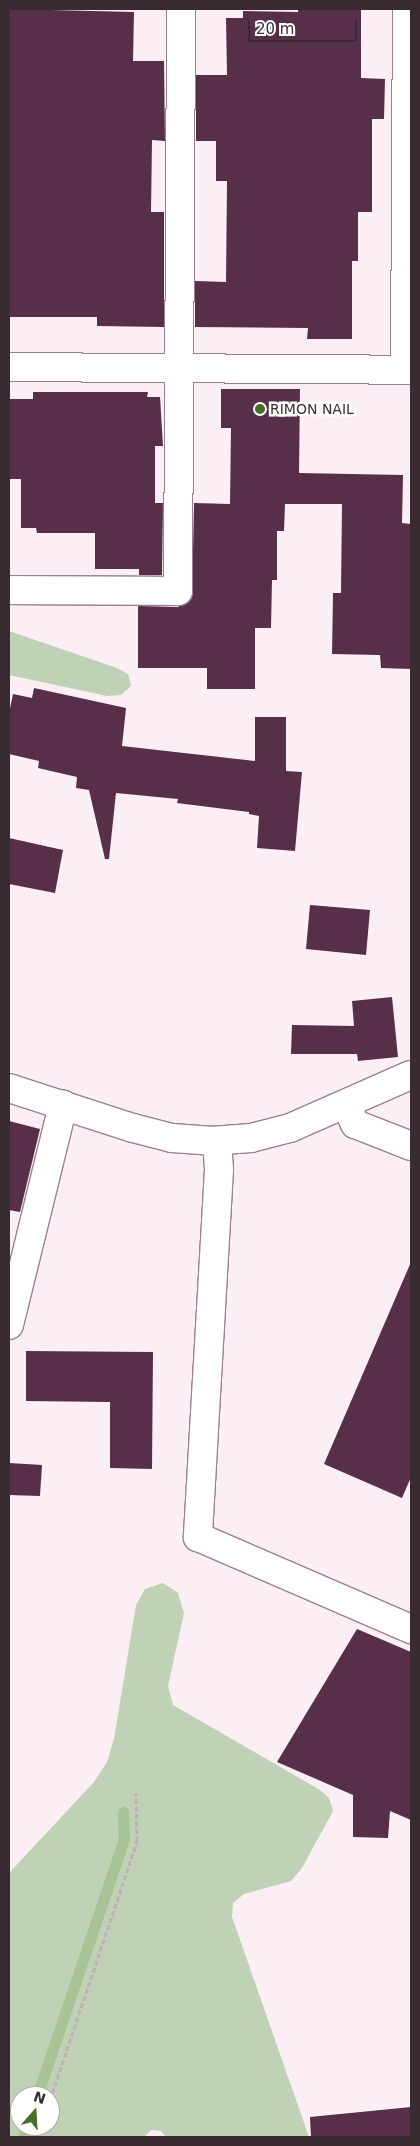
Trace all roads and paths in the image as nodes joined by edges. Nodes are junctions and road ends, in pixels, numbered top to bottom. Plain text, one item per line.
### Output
1 (180, 9) edge
2 (407, 9) edge
3 (9, 367) edge
4 (179, 369) junction
5 (408, 370) edge
6 (9, 590) edge
7 (411, 1075) edge
8 (9, 1088) edge
9 (346, 1104) junction
10 (62, 1105) junction
11 (217, 1141) junction
12 (411, 1146) edge
13 (9, 1325) edge
14 (411, 1629) edge
15 (136, 1793) dead end
16 (55, 2086) edge

1 - 4 street
2 - 5 street
3 - 4 street
4 - 5 street
4 - 6 street
7 - 9 street
8 - 10 street
9 - 11 street
9 - 12 street
10 - 11 street
10 - 13 street
11 - 14 street
15 - 16 path

